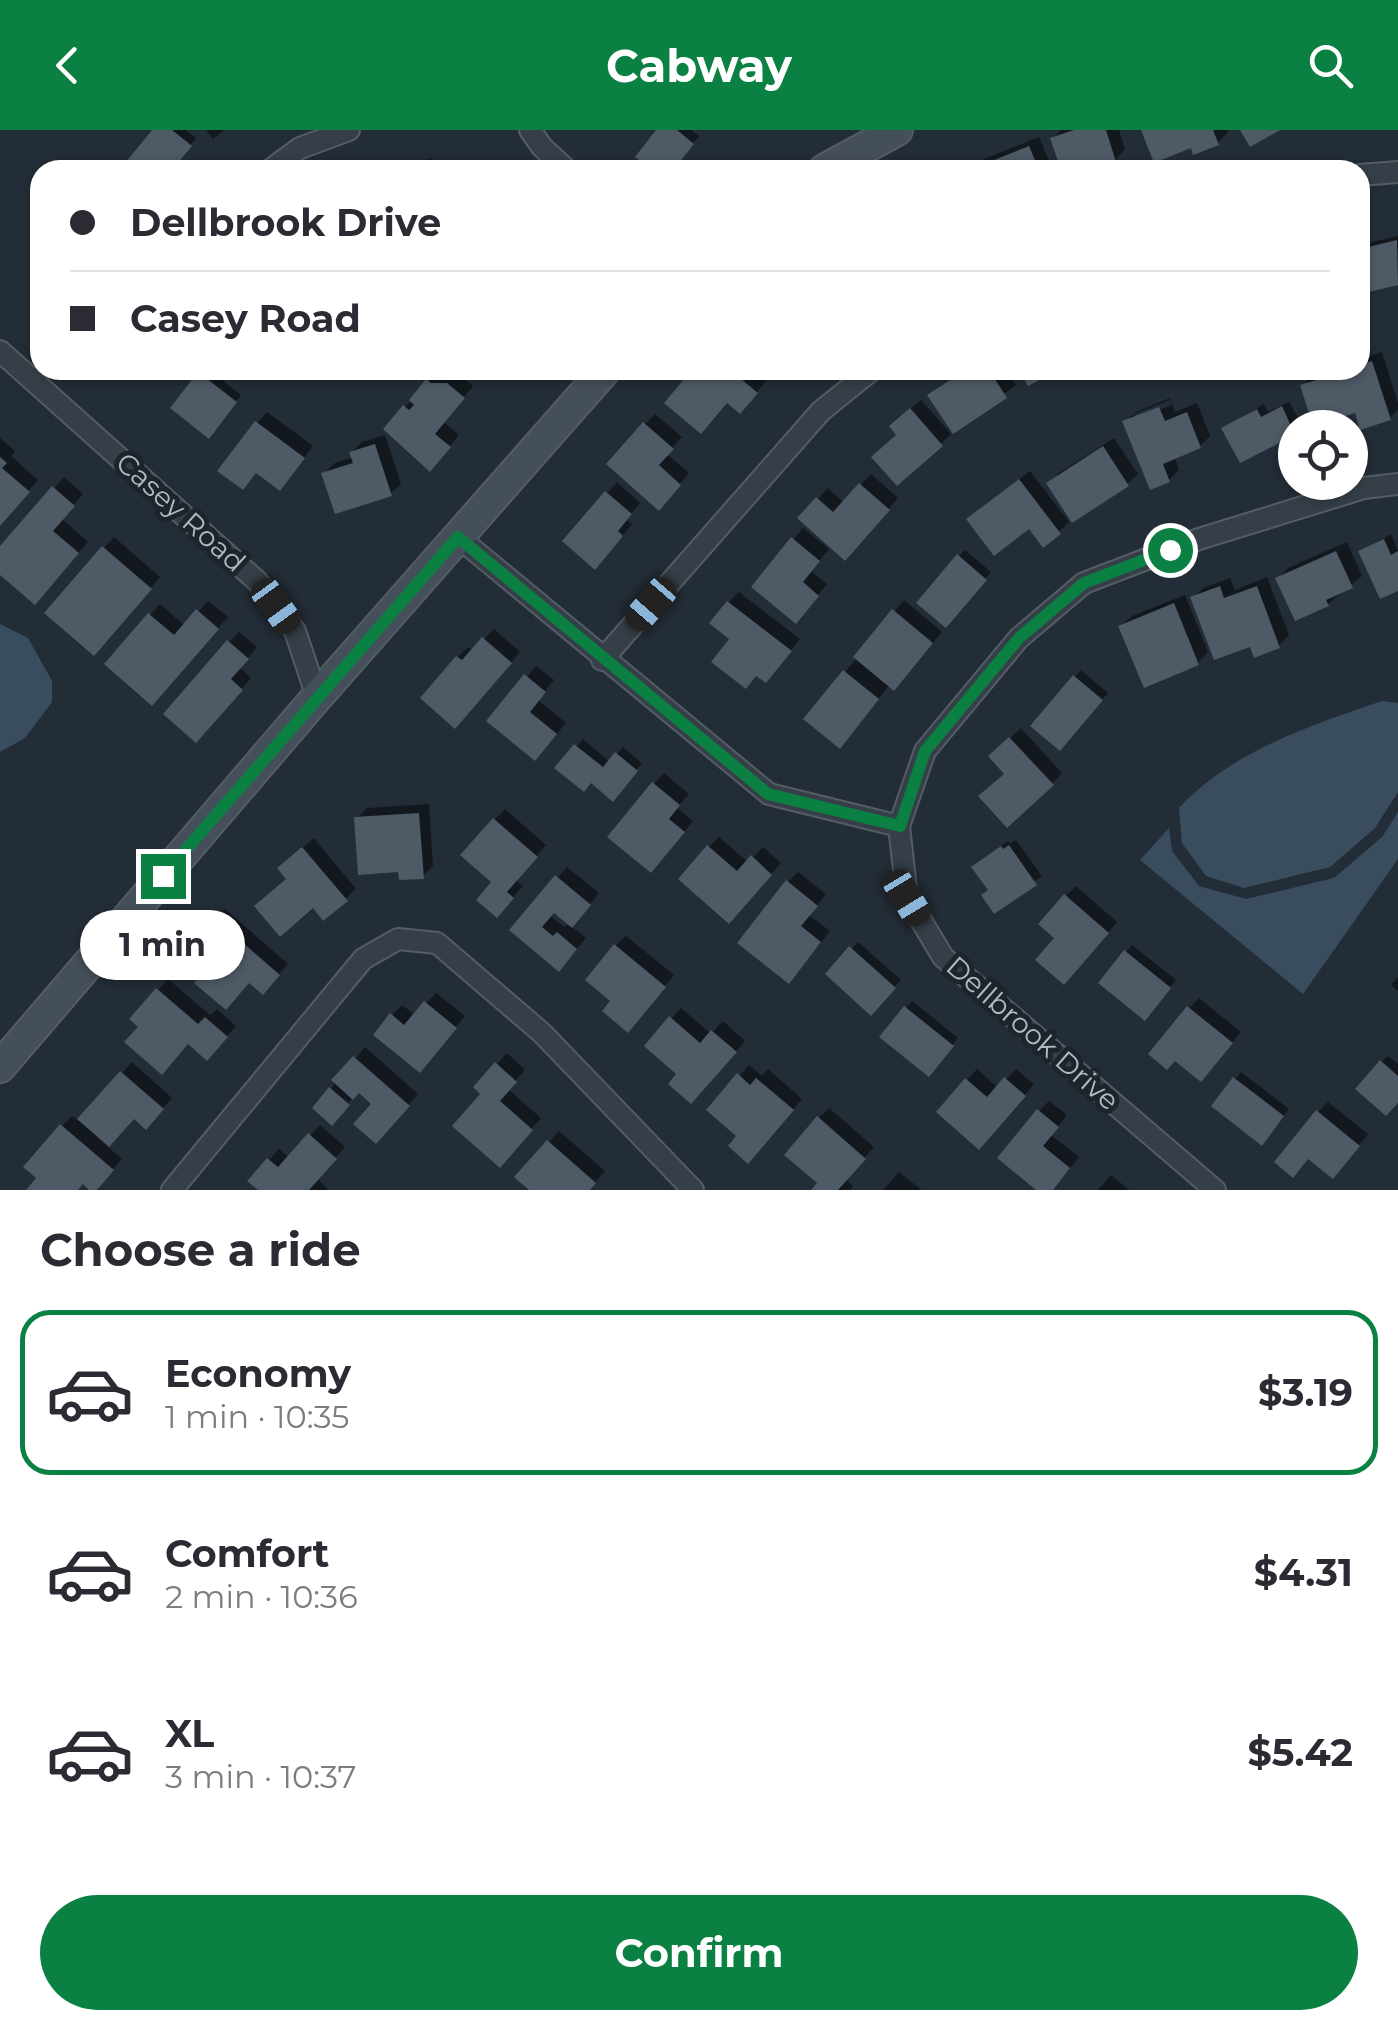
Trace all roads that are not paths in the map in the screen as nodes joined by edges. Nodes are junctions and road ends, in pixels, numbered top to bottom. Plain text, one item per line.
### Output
1 (349, 130) edge
2 (530, 130) edge
3 (897, 130) edge
4 (284, 160) edge
5 (556, 160) edge
6 (842, 160) edge
7 (1398, 172) edge
8 (1370, 174) edge
9 (0, 352) edge
10 (30, 379) edge
11 (32, 380) edge
12 (596, 380) edge
13 (860, 380) edge
14 (1398, 484) edge
15 (458, 537) junction
16 (602, 660) junction
17 (317, 697) junction
18 (900, 826) junction
19 (0, 1067) edge
20 (172, 1190) edge
21 (694, 1190) edge
22 (1215, 1190) edge

1 - 4 street
2 - 5 street
3 - 6 street
7 - 8 street
9 - 10 street, Casey Road
11 - 17 street, Casey Road
12 - 15 street
13 - 16 street
14 - 18 street, Dellbrook Drive
15 - 16 street
15 - 17 street
16 - 18 street
17 - 19 street
18 - 22 street, Dellbrook Drive
20 - 21 street

